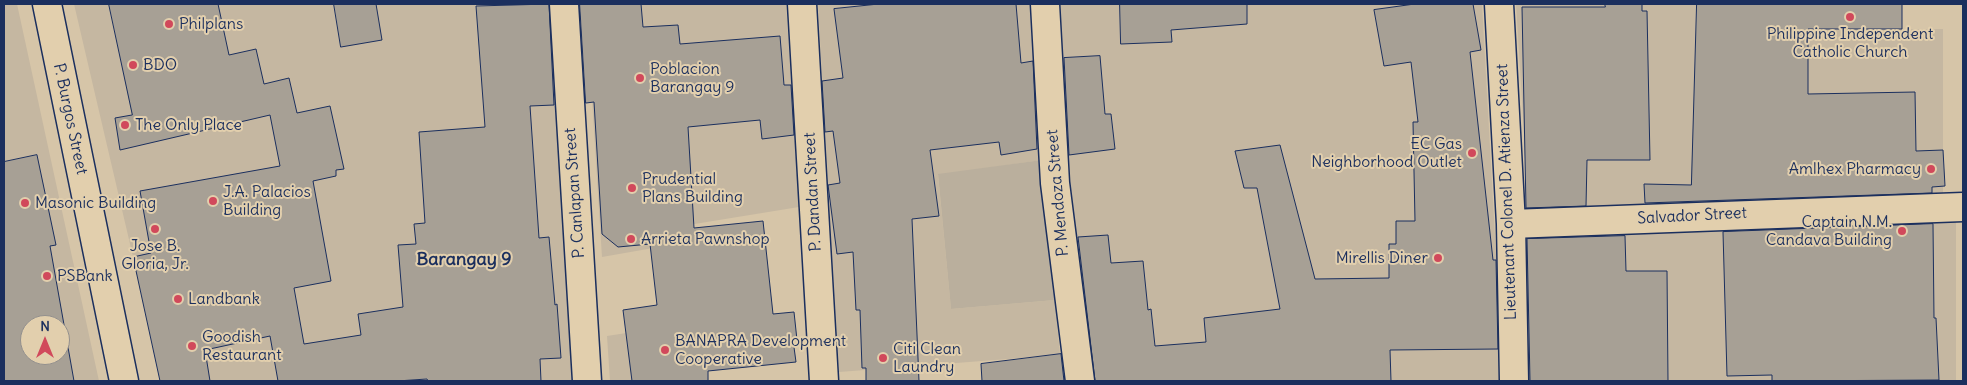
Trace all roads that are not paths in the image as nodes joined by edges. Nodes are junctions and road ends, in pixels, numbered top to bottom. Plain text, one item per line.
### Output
1 (46, 4) edge
2 (564, 4) edge
3 (802, 4) edge
4 (1045, 4) edge
5 (1499, 4) edge
6 (1963, 207) edge
7 (1510, 224) junction
8 (124, 381) edge
9 (587, 381) edge
10 (824, 381) edge
11 (1080, 381) edge
12 (1514, 381) edge

1 - 8 street, P. Burgos Street
2 - 9 street, P. Canlapan Street
3 - 10 street, P. Dandan Street
4 - 11 street, P. Mendoza Street
5 - 7 street, Lieutenant Colonel D. Atienza Street
6 - 7 street, Salvador Street
7 - 12 street, Lieutenant Colonel D. Atienza Street

